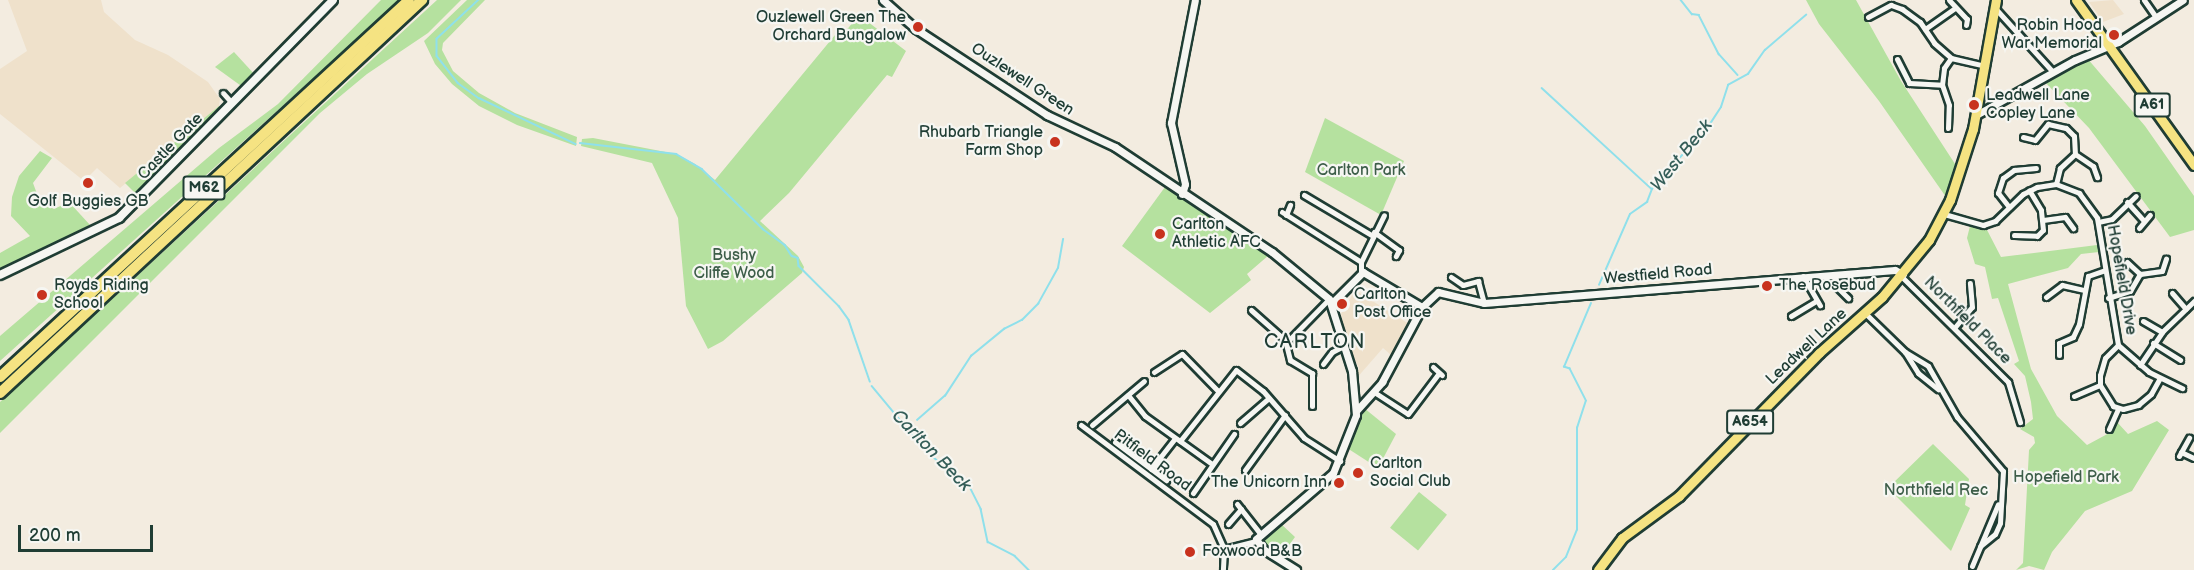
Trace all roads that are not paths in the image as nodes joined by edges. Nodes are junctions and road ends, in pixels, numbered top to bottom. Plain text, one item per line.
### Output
1 (333, 0) edge
2 (409, 0) edge
3 (422, 0) edge
4 (883, 0) edge
5 (1195, 0) edge
6 (1949, 0) edge
7 (2076, 0) edge
8 (2144, 0) edge
9 (2183, 0) edge
10 (1892, 3) edge
11 (1995, 3) edge
12 (1955, 8) junction
13 (1868, 17) dead end
14 (2156, 17) junction
15 (1966, 25) dead end
16 (1925, 29) junction
17 (2109, 46) junction
18 (1951, 57) junction
19 (1897, 59) dead end
20 (1986, 66) junction
21 (2053, 72) junction
22 (1942, 85) junction
23 (223, 93) dead end
24 (232, 103) junction
25 (1976, 115) junction
26 (1948, 128) dead end
27 (2023, 136) dead end
28 (2075, 154) junction
29 (2194, 165) edge
30 (2036, 168) dead end
31 (2099, 173) dead end
32 (2056, 184) junction
33 (2029, 190) junction
34 (1316, 193) dead end
35 (1182, 194) junction
36 (1304, 195) dead end
37 (2136, 196) dead end
38 (1312, 199) junction
39 (2127, 202) junction
40 (1290, 205) dead end
41 (2009, 207) junction
42 (1944, 214) junction
43 (1384, 215) dead end
44 (2150, 215) dead end
45 (2043, 220) junction
46 (2098, 222) junction
47 (2073, 228) dead end
48 (1374, 234) junction
49 (2014, 236) dead end
50 (1396, 256) dead end
51 (2166, 259) dead end
52 (1361, 262) junction
53 (2127, 262) dead end
54 (2105, 270) junction
55 (1361, 272) junction
56 (1835, 274) junction
57 (2140, 274) junction
58 (0, 275) edge
59 (1902, 275) junction
60 (1803, 276) junction
61 (1451, 277) dead end
62 (1970, 283) dead end
63 (2084, 290) junction
64 (2172, 293) dead end
65 (2046, 297) dead end
66 (1848, 298) dead end
67 (2108, 298) junction
68 (1330, 301) junction
69 (2194, 301) edge
70 (1484, 303) junction
71 (1422, 307) junction
72 (2186, 309) junction
73 (1251, 310) dead end
74 (1865, 313) junction
75 (1791, 316) dead end
76 (2144, 321) dead end
77 (1955, 327) junction
78 (2162, 332) junction
79 (1286, 343) junction
80 (2153, 343) junction
81 (2118, 345) junction
82 (1344, 346) junction
83 (1905, 352) junction
84 (2059, 355) dead end
85 (2180, 360) dead end
86 (1323, 364) dead end
87 (2140, 365) junction
88 (1433, 367) dead end
89 (1154, 372) dead end
90 (0, 377) edge
91 (2160, 378) junction
92 (1144, 381) dead end
93 (2100, 385) junction
94 (2182, 388) dead end
95 (1938, 389) junction
96 (1218, 391) junction
97 (1374, 392) junction
98 (0, 393) edge
99 (1128, 395) junction
100 (2074, 396) dead end
101 (1269, 398) junction
102 (1312, 406) dead end
103 (2118, 409) junction
104 (1357, 410) junction
105 (1285, 415) junction
106 (2020, 422) dead end
107 (1240, 423) dead end
108 (1081, 425) dead end
109 (1092, 425) dead end
110 (2109, 429) dead end
111 (1234, 434) dead end
112 (2189, 438) dead end
113 (1178, 440) junction
114 (1115, 442) dead end
115 (2194, 458) edge
116 (1340, 461) junction
117 (1212, 465) junction
118 (1151, 469) junction
119 (1245, 470) dead end
120 (1166, 480) dead end
121 (1193, 493) dead end
122 (1998, 504) junction
123 (1228, 524) dead end
124 (1258, 537) junction
125 (1980, 546) junction
126 (1224, 549) junction
127 (1972, 566) dead end
128 (1222, 570) edge
129 (1296, 570) edge
130 (1598, 570) edge

1 - 24 main road, Castle Gate
2 - 90 highway, M62
3 - 98 highway, M62
4 - 35 street, Ouzlewell Green
5 - 35 street
6 - 12 street
7 - 17 main road, A61
8 - 14 street
9 - 14 street
10 - 13 street
10 - 16 street
11 - 20 main road, Leadwell Lane / A654
11 - 21 street
12 - 15 street
12 - 16 street
14 - 17 street
16 - 18 street
17 - 21 street
17 - 29 main road, A61
18 - 20 street
18 - 22 street
19 - 22 street
20 - 25 main road, Leadwell Lane / A654
21 - 25 street
22 - 26 street
23 - 24 street
24 - 58 main road, Castle Gate
25 - 42 main road, Leadwell Lane / A654
27 - 28 street
28 - 31 street
28 - 32 street
30 - 41 street
32 - 33 street
32 - 46 street, Hopefield Drive
33 - 41 street
33 - 45 street
34 - 38 street
35 - 68 street, Ouzlewell Green
36 - 38 street
37 - 39 street
38 - 48 street
39 - 44 street
39 - 46 street
40 - 52 street
41 - 42 street
42 - 59 main road, Leadwell Lane / A654
43 - 48 street
45 - 47 street
45 - 49 street
46 - 54 street, Hopefield Drive
48 - 50 street
48 - 52 street
51 - 57 street
52 - 55 street
53 - 57 street
54 - 63 street
54 - 67 street, Hopefield Drive
55 - 68 street
55 - 71 street
56 - 59 street, Westfield Road
56 - 60 street, Westfield Road
56 - 66 street
57 - 67 street
59 - 74 main road, Leadwell Lane / A654
59 - 77 street, Northfield Place
60 - 70 street, Westfield Road
60 - 75 street
61 - 70 street
62 - 77 street
63 - 65 street
63 - 84 street
64 - 72 street
67 - 81 street, Hopefield Drive
68 - 79 street
68 - 82 street
69 - 72 street
70 - 71 street, Westfield Road
71 - 97 street
72 - 78 street
73 - 79 street
74 - 83 street
74 - 130 main road, Leadwell Lane / A654
76 - 78 street
77 - 106 street, Northfield Place
78 - 80 street
79 - 102 street
80 - 85 street
80 - 87 street
81 - 87 street, Hopefield Drive
81 - 93 street
82 - 86 street
82 - 104 street
83 - 95 street
83 - 95 street
87 - 91 street, Hopefield Drive
88 - 97 street
89 - 96 street
91 - 94 street, Hopefield Drive
91 - 103 street
92 - 99 street
93 - 100 street
93 - 103 street
95 - 122 street
96 - 101 street
96 - 113 street
97 - 104 street
99 - 109 street
99 - 113 street
101 - 105 street
101 - 107 street
103 - 110 street
104 - 116 street
105 - 116 street
105 - 119 street
108 - 126 street, Pitfield Road
111 - 117 street
112 - 115 street
113 - 117 street
113 - 118 street
114 - 118 street
116 - 124 street
117 - 121 street
118 - 120 street
122 - 125 street
122 - 125 street
123 - 124 street
124 - 126 street
124 - 129 street
125 - 127 street
126 - 128 street

